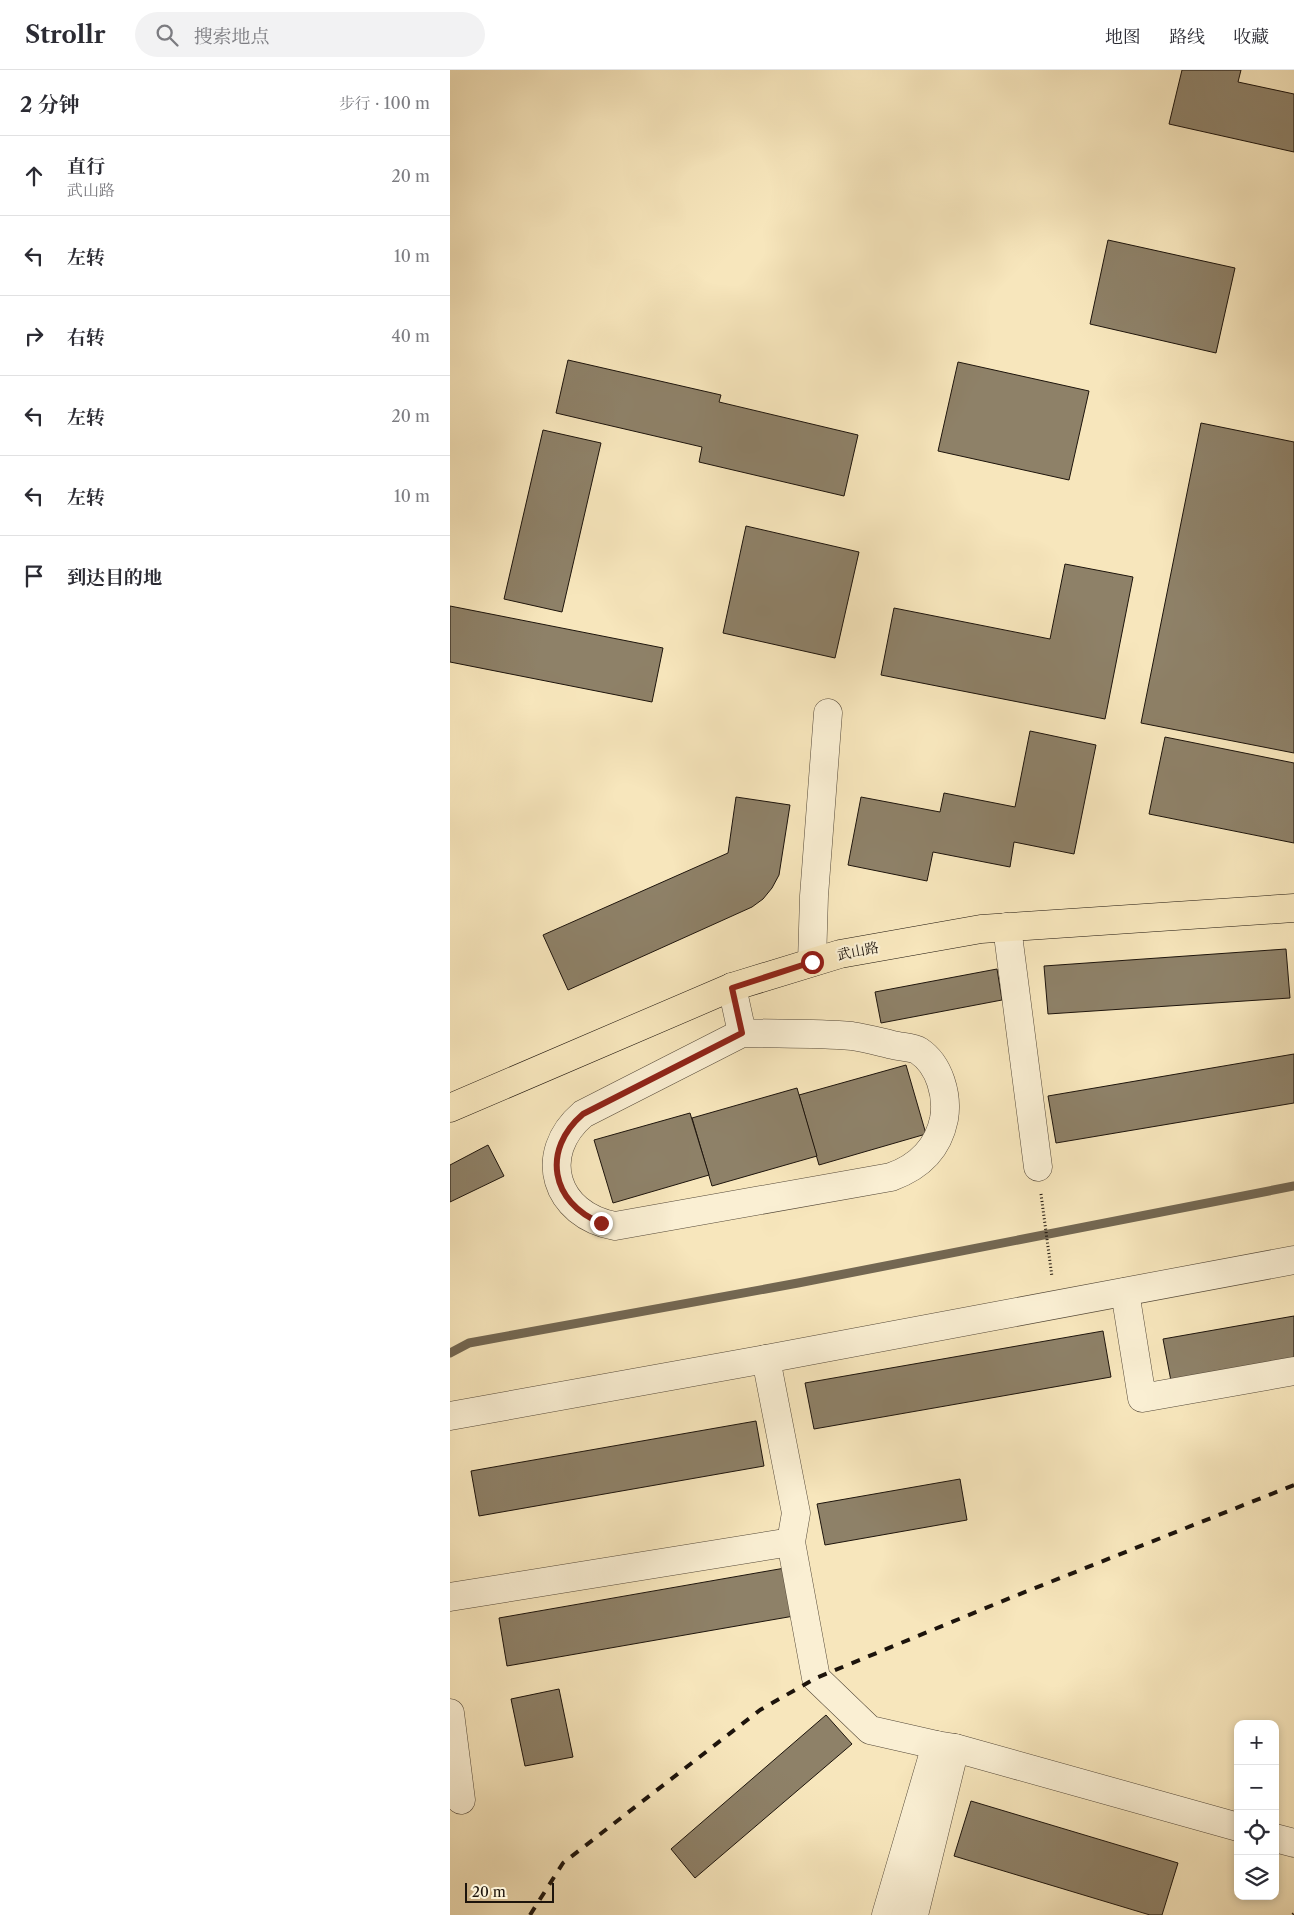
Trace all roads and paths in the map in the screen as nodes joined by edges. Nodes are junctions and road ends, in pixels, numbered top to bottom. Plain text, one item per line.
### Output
1 (828, 713) dead end
2 (1294, 908) edge
3 (1007, 927) junction
4 (812, 962) junction
5 (732, 988) junction
6 (742, 1033) junction
7 (450, 1108) edge
8 (1038, 1167) joint
9 (1049, 1255) dead end
10 (1294, 1260) edge
11 (1125, 1292) junction
12 (766, 1359) junction
13 (1294, 1371) edge
14 (450, 1416) edge
15 (791, 1542) junction
16 (450, 1597) edge
17 (450, 1713) edge
18 (946, 1746) junction
19 (461, 1800) dead end
20 (1234, 1826) edge
21 (1279, 1839) edge
22 (1294, 1843) edge
23 (886, 1915) edge
24 (914, 1915) edge

1 - 4 street
2 - 3 main road, 武山路
3 - 4 main road, 武山路
3 - 8 street
4 - 5 main road, 武山路
5 - 6 street
5 - 7 main road, 武山路
6 - 6 street
8 - 9 path
10 - 11 street
11 - 12 street
11 - 13 street
12 - 14 street
12 - 15 street
15 - 16 street
15 - 18 street
17 - 19 street
18 - 20 street
18 - 23 street
18 - 24 street
21 - 22 street

